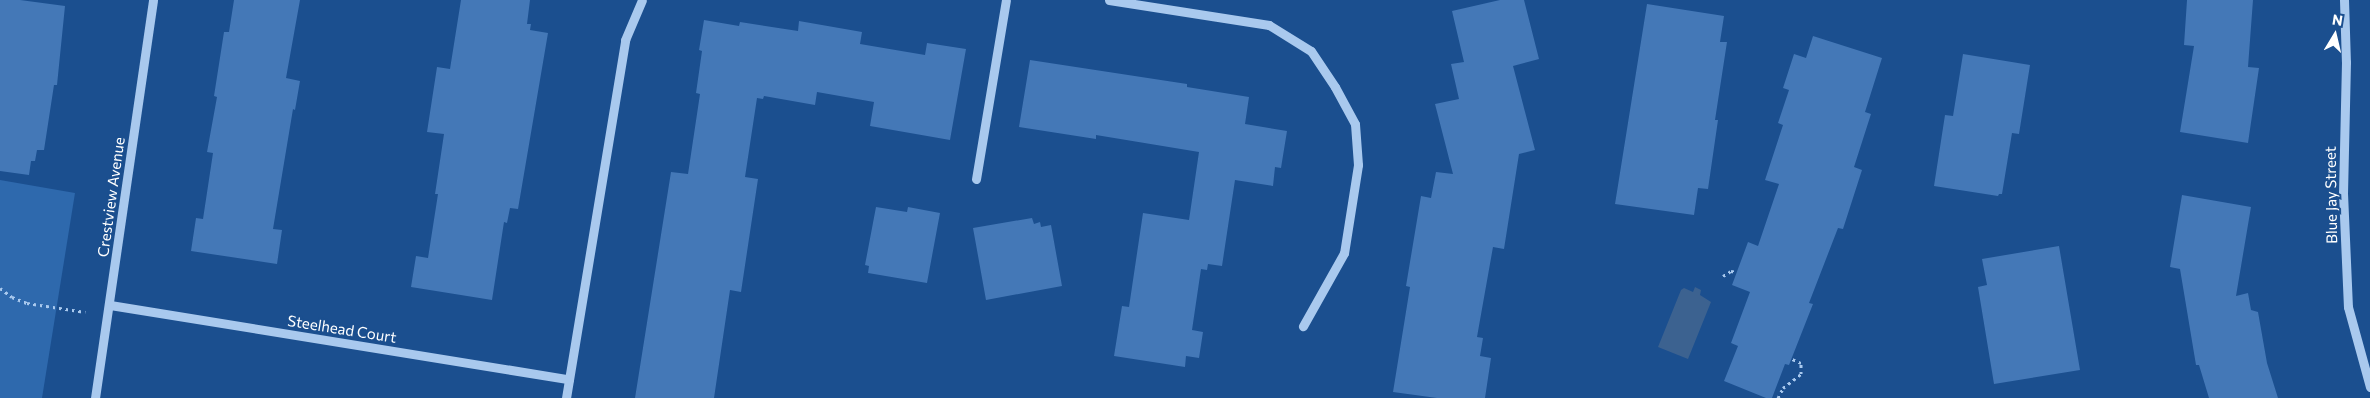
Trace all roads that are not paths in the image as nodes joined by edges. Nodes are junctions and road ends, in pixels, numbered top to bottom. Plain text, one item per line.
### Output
1 (153, 0) edge
2 (642, 0) edge
3 (1006, 0) edge
4 (1110, 0) edge
5 (2344, 0) edge
6 (976, 179) dead end
7 (110, 305) junction
8 (1303, 326) dead end
9 (569, 379) junction
10 (2370, 387) edge
11 (95, 398) edge
12 (566, 398) edge

1 - 7 street, Crestview Avenue
2 - 9 street
3 - 6 street
4 - 8 street
5 - 10 street, Blue Jay Street
7 - 9 street, Steelhead Court
7 - 11 street, Crestview Avenue
9 - 12 street

